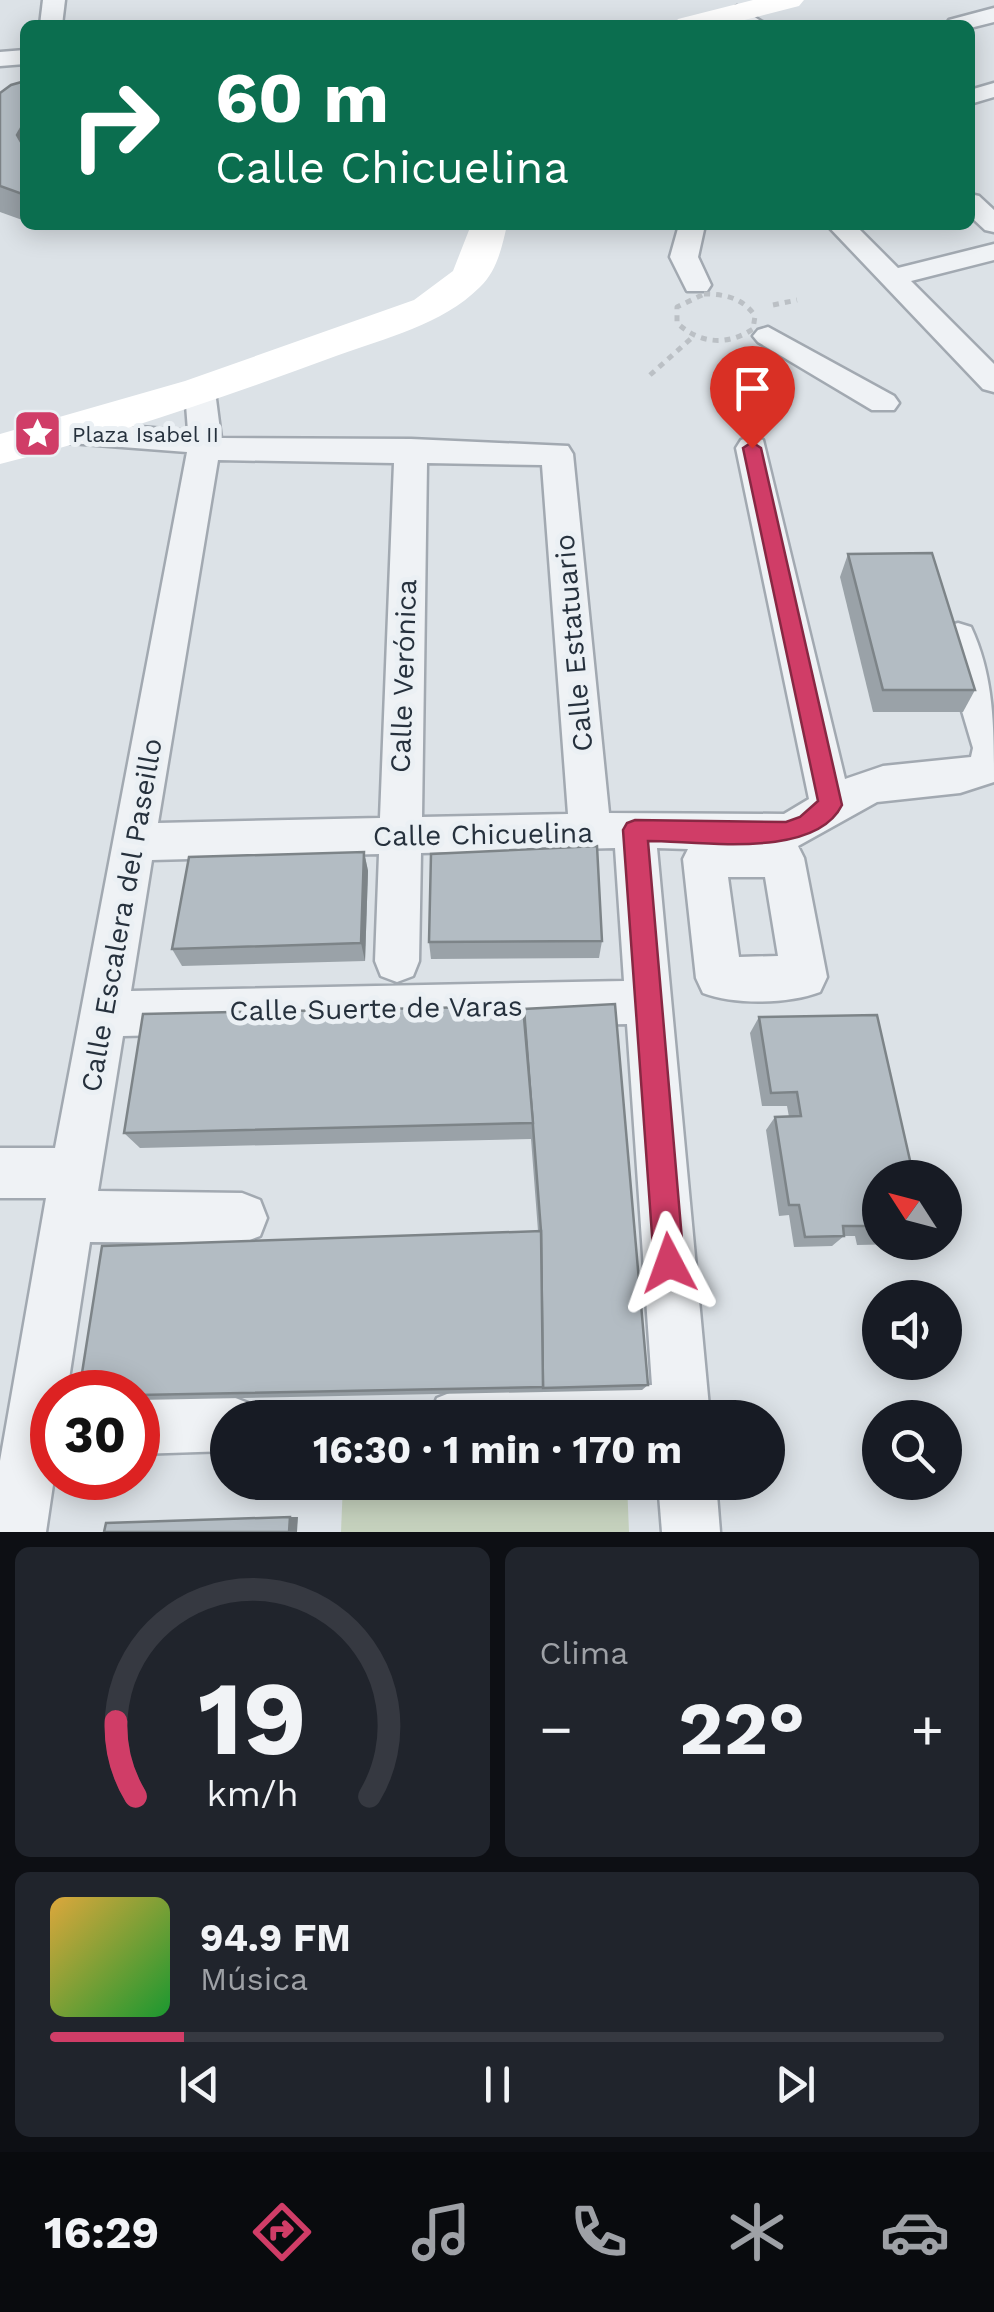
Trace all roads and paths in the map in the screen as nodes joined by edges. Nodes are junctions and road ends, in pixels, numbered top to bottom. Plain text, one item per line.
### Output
1 (789, 0) edge
2 (746, 19) edge
3 (975, 207) edge
4 (994, 224) edge
5 (488, 230) edge
6 (692, 230) edge
7 (845, 230) edge
8 (994, 252) edge
9 (891, 278) junction
10 (697, 285) dead end
11 (694, 336) junction
12 (768, 336) dead end
13 (650, 375) dead end
14 (994, 382) edge
15 (200, 391) junction
16 (883, 403) dead end
17 (0, 428) edge
18 (70, 432) junction
19 (204, 446) junction
20 (752, 448) dead end
21 (0, 449) edge
22 (411, 450) junction
23 (944, 594) edge
24 (831, 805) junction
25 (612, 831) junction
26 (398, 836) junction
27 (135, 842) junction
28 (396, 962) dead end
29 (649, 1002) junction
30 (104, 1014) junction
31 (0, 1173) edge
32 (71, 1195) junction
33 (242, 1218) dead end
34 (50, 1370) edge
35 (681, 1400) edge
36 (210, 1424) edge
37 (160, 1426) edge
38 (30, 1480) edge
39 (688, 1500) edge
40 (17, 1532) edge
41 (691, 1532) edge

1 - 2 street
3 - 4 street
5 - 15 street
6 - 10 street
7 - 9 street
8 - 9 street
9 - 14 street
11 - 11 path
11 - 13 path
12 - 16 street
15 - 18 street
15 - 19 street, Calle Escalera del Paseillo
17 - 18 street
18 - 19 street
18 - 21 street
19 - 22 street
19 - 27 street, Calle Escalera del Paseillo
20 - 24 street
22 - 25 street, Calle Estatuario
22 - 26 street, Calle Verónica
23 - 24 street, Calle Chicuelina
24 - 25 street, Calle Chicuelina
25 - 26 street, Calle Chicuelina
25 - 29 street, Calle Estatuario
26 - 27 street, Calle Chicuelina
26 - 28 street, Calle Verónica
27 - 30 street, Calle Escalera del Paseillo
29 - 30 street, Calle Suerte de Varas
29 - 35 street, Calle Estatuario
30 - 32 street, Calle Escalera del Paseillo
31 - 32 street
32 - 33 street
32 - 34 street, Calle Escalera del Paseillo
36 - 37 street
38 - 40 street, Calle Escalera del Paseillo
39 - 41 street

